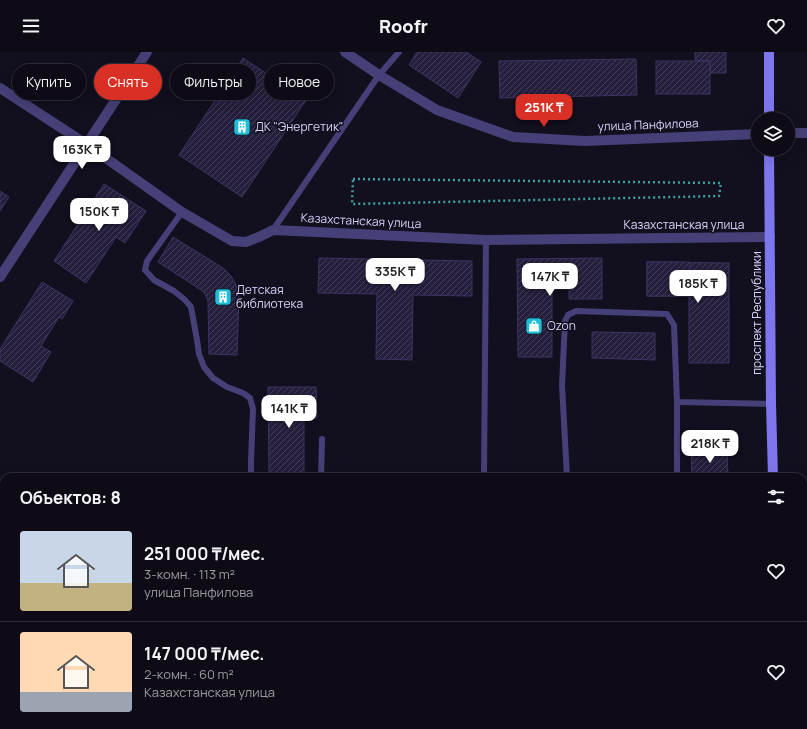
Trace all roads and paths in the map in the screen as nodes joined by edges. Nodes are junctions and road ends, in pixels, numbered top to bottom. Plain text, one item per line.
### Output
1 (147, 52) edge
2 (345, 52) edge
3 (399, 52) edge
4 (769, 52) edge
5 (379, 76) junction
6 (0, 88) edge
7 (769, 112) edge
8 (795, 133) edge
9 (807, 133) edge
10 (751, 134) edge
11 (86, 144) junction
12 (770, 156) edge
13 (353, 179) joint
14 (182, 212) junction
15 (273, 230) junction
16 (770, 237) junction
17 (486, 240) junction
18 (0, 277) edge
19 (677, 402) junction
20 (771, 404) junction
21 (322, 439) dead end
22 (252, 473) edge
23 (321, 473) edge
24 (484, 473) edge
25 (567, 473) edge
26 (677, 473) edge
27 (773, 473) edge

1 - 11 street
2 - 5 street, улица Панфилова
3 - 5 lane
4 - 7 main road
5 - 10 street, улица Панфилова
5 - 15 lane
6 - 11 street, Казахстанская улица
8 - 9 street
11 - 14 street, Казахстанская улица
11 - 18 street
12 - 16 main road, проспект Республики
13 - 13 path
14 - 15 street, Казахстанская улица
14 - 22 lane
15 - 17 street, Казахстанская улица
16 - 17 street, Казахстанская улица
16 - 20 main road, проспект Республики
17 - 24 lane
19 - 20 lane
19 - 25 lane
19 - 26 lane
20 - 27 main road, проспект Республики
21 - 23 lane

